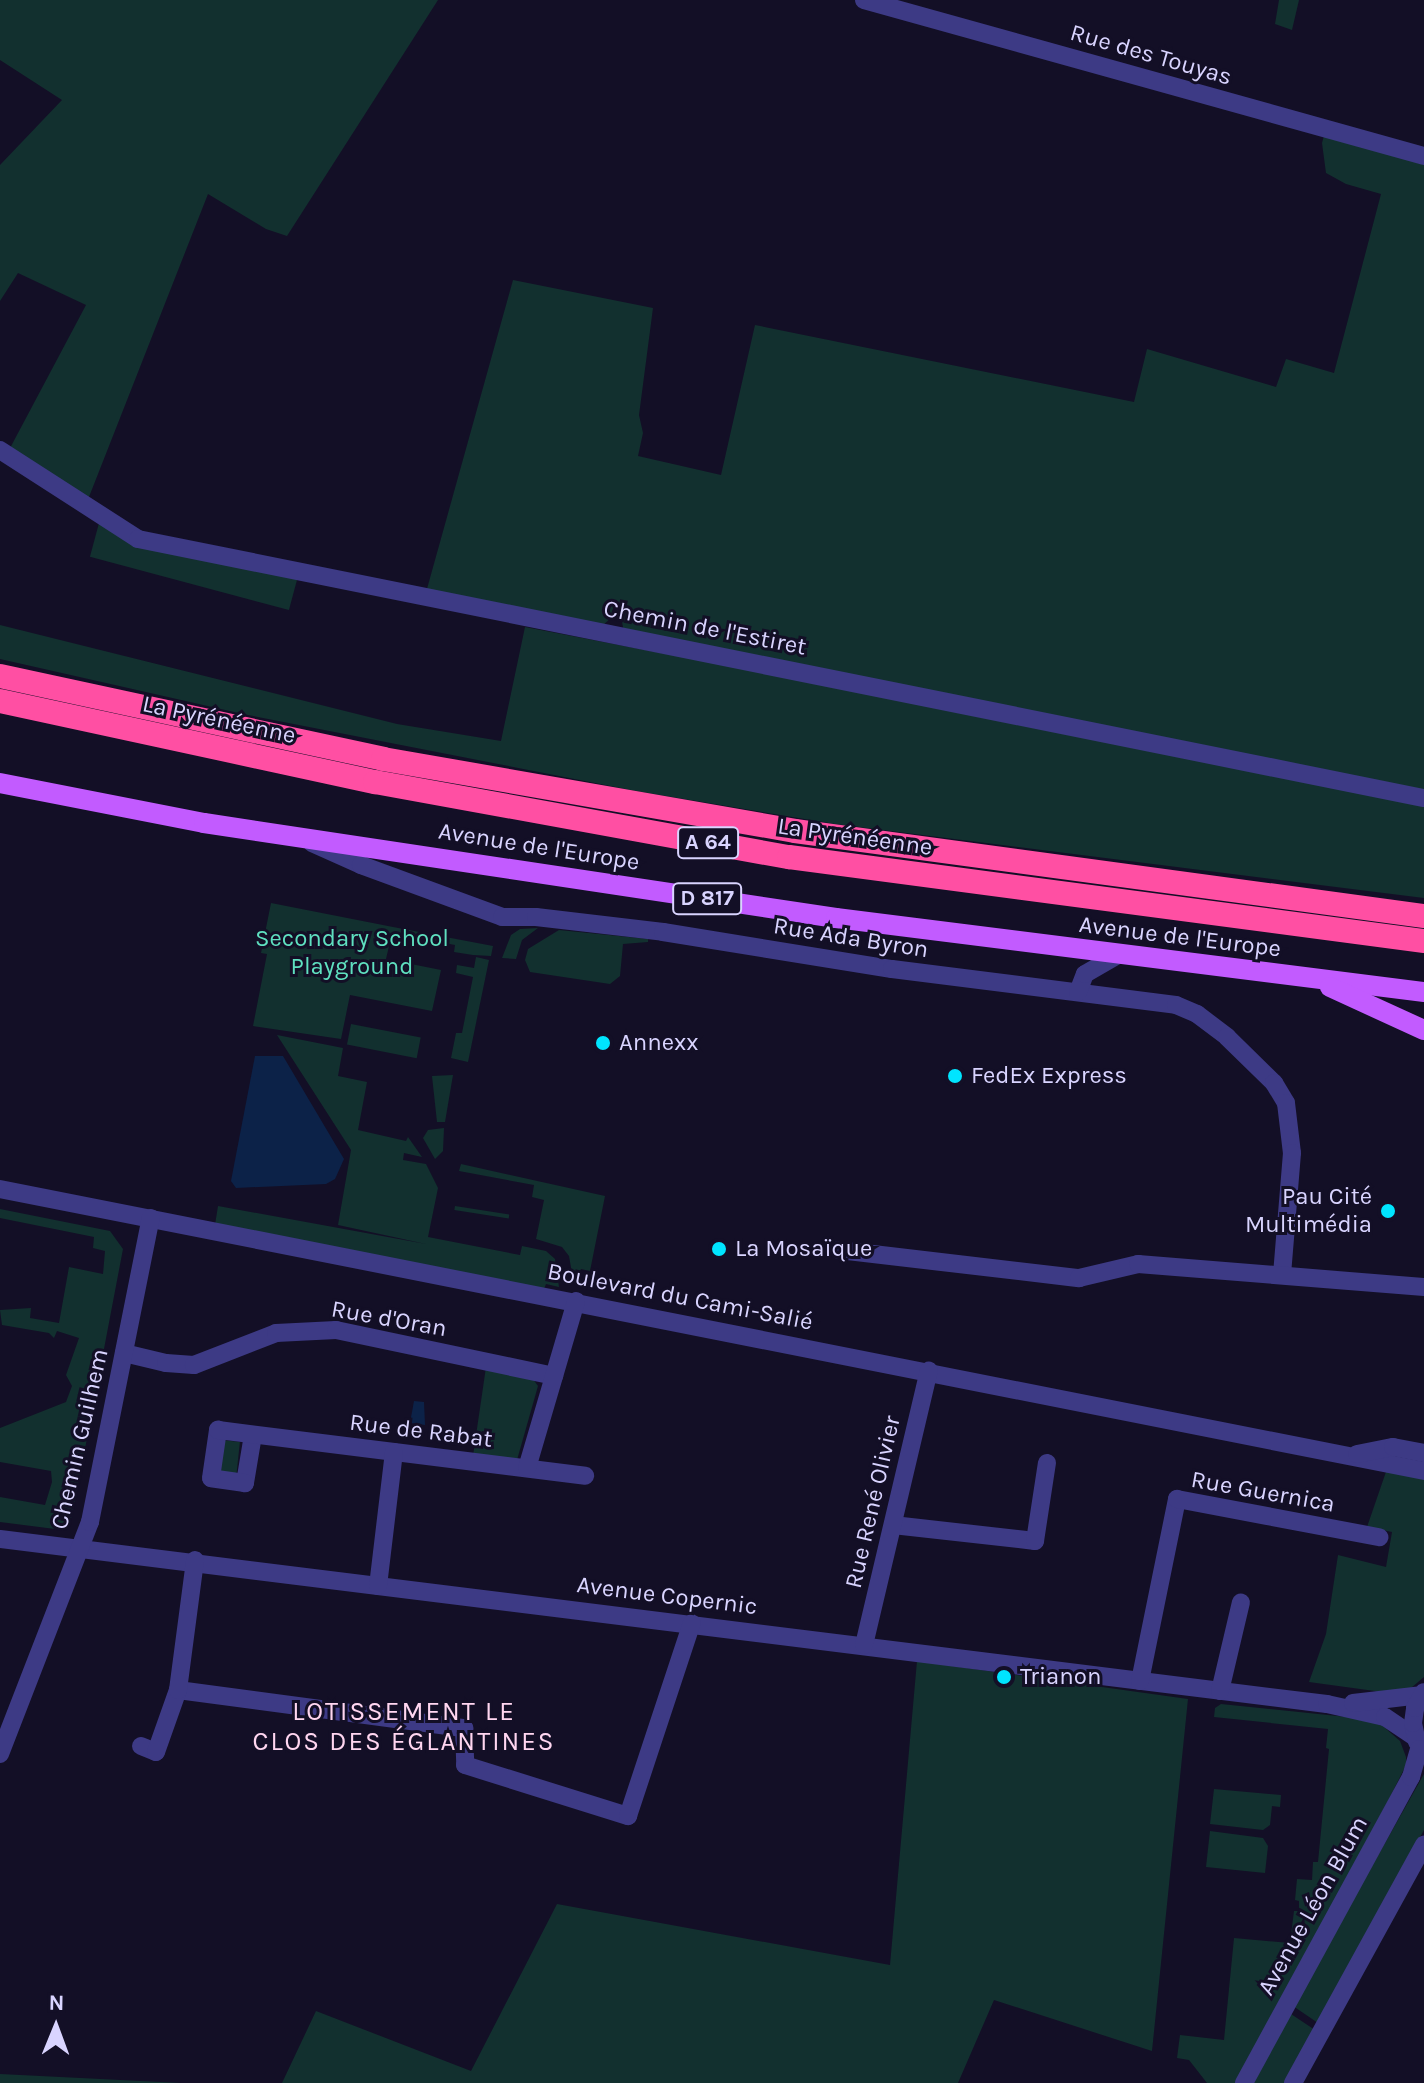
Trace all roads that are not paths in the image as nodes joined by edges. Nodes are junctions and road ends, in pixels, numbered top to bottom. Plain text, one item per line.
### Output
1 (864, 0) edge
2 (1424, 156) edge
3 (0, 450) edge
4 (0, 676) edge
5 (0, 701) edge
6 (0, 783) edge
7 (1424, 798) edge
8 (298, 837) junction
9 (1424, 916) edge
10 (1424, 941) edge
11 (1116, 956) junction
12 (1311, 979) junction
13 (1078, 992) junction
14 (1424, 992) edge
15 (1424, 1030) edge
16 (0, 1189) edge
17 (151, 1218) junction
18 (839, 1250) dead end
19 (1282, 1274) junction
20 (1424, 1287) edge
21 (576, 1301) junction
22 (124, 1353) junction
23 (929, 1371) junction
24 (554, 1376) junction
25 (253, 1435) dead end
26 (394, 1452) junction
27 (1424, 1453) edge
28 (1350, 1455) junction
29 (1047, 1463) dead end
30 (527, 1468) junction
31 (1424, 1471) edge
32 (585, 1476) dead end
33 (893, 1525) junction
34 (1379, 1537) dead end
35 (0, 1539) edge
36 (80, 1548) junction
37 (195, 1560) junction
38 (378, 1586) junction
39 (1241, 1602) dead end
40 (692, 1623) junction
41 (864, 1645) junction
42 (1140, 1681) junction
43 (178, 1690) junction
44 (1220, 1691) junction
45 (1423, 1694) edge
46 (1327, 1704) junction
47 (141, 1746) dead end
48 (1419, 1747) edge
49 (0, 1754) edge
50 (1424, 1845) edge
51 (1244, 2083) edge
52 (1293, 2083) edge

1 - 2 street, Rue des Touyas
3 - 7 street, Chemin de l'Estiret
4 - 9 highway, La Pyrénéenne / A 64
5 - 10 highway, La Pyrénéenne / A 64
6 - 8 main road, Avenue de l'Europe / D 817
8 - 11 main road, Avenue de l'Europe / D 817
8 - 13 street, Rue Ada Byron
11 - 12 main road, Avenue de l'Europe / D 817
11 - 13 street
12 - 14 main road, Avenue de l'Europe / D 817
12 - 15 main road, Avenue de l'Europe / D 817
13 - 19 street, Rue Ada Byron
16 - 17 street, Boulevard du Cami-Salié
17 - 21 street, Boulevard du Cami-Salié
17 - 22 street, Chemin Guilhem
18 - 19 street
19 - 20 street
21 - 23 street, Boulevard du Cami-Salié
21 - 24 street
22 - 24 street, Rue d'Oran
22 - 36 street, Chemin Guilhem
23 - 28 street, Boulevard du Cami-Salié
23 - 33 street, Rue René Olivier
24 - 30 street
25 - 26 street, Rue de Rabat
26 - 30 street, Rue de Rabat
26 - 38 street
27 - 28 street, Boulevard du Cami-Salié
28 - 31 street, Boulevard du Cami-Salié
29 - 33 street
30 - 32 street, Rue de Rabat
33 - 41 street, Rue René Olivier
34 - 42 street, Rue Guernica
35 - 36 street, Avenue Copernic
36 - 37 street, Avenue Copernic
36 - 49 street, Chemin Guilhem
37 - 38 street, Avenue Copernic
37 - 43 street
38 - 40 street, Avenue Copernic
39 - 44 street
40 - 41 street, Avenue Copernic
40 - 43 street
41 - 42 street, Avenue Copernic
42 - 44 street, Avenue Copernic
43 - 47 street
44 - 46 street, Avenue Copernic
45 - 46 street, Avenue Copernic
45 - 48 street, Avenue Léon Blum
46 - 48 street, Avenue Copernic
48 - 51 street, Avenue Léon Blum
50 - 52 street

